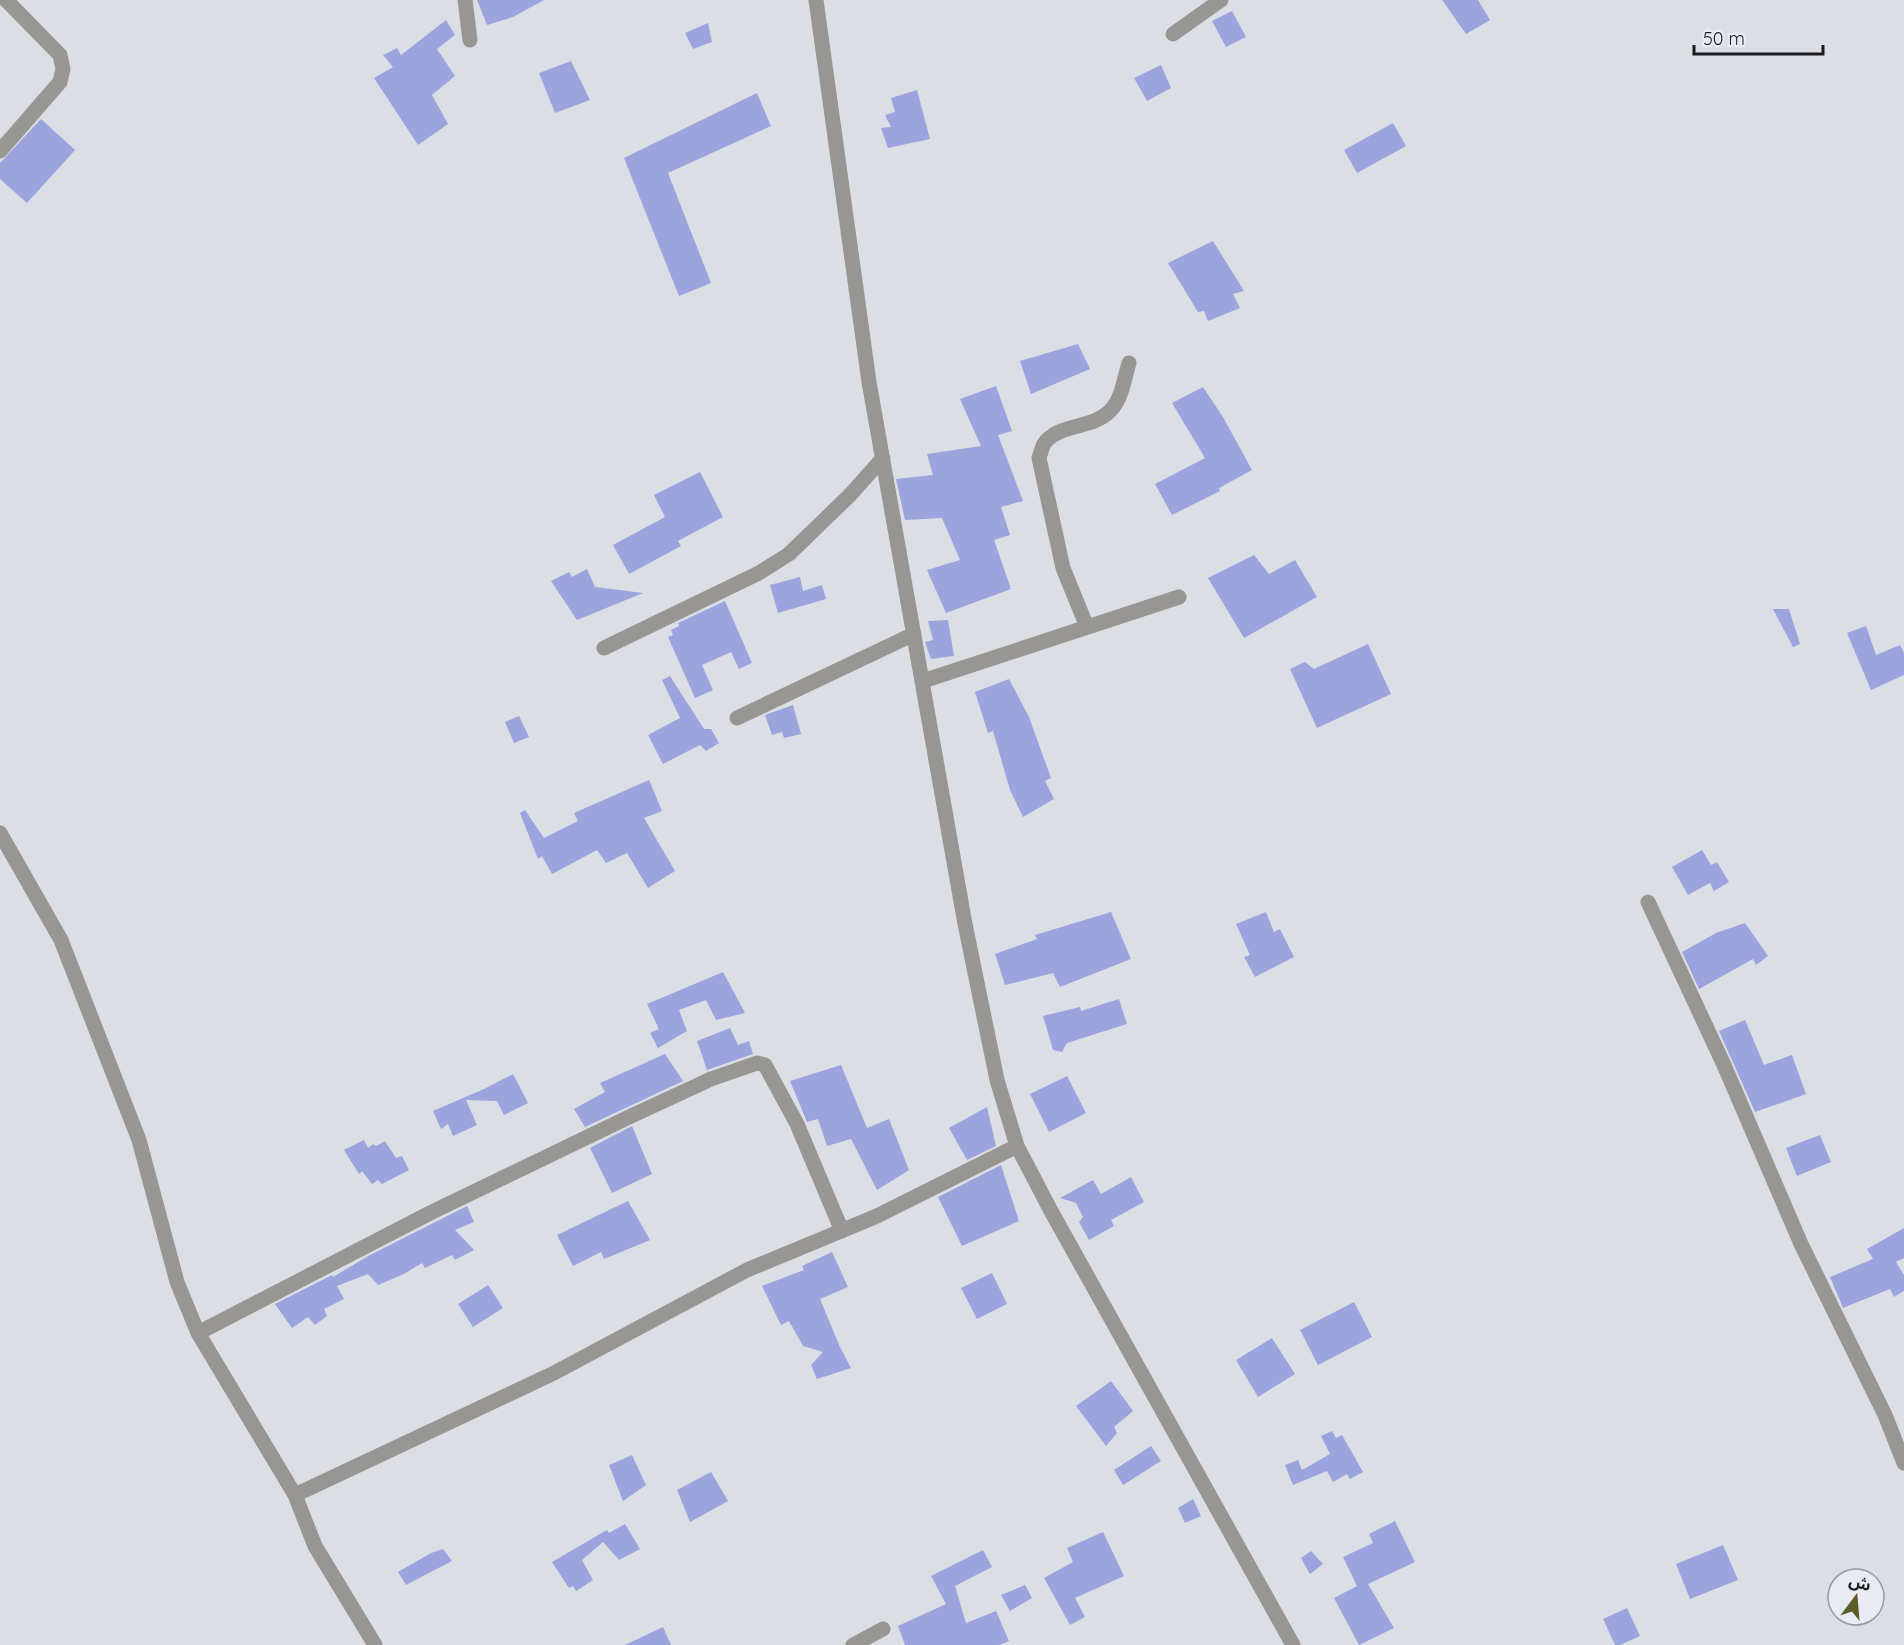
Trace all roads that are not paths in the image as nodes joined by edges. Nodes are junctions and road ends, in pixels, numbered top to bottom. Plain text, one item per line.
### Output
1 (6, 0) edge
2 (465, 0) edge
3 (816, 0) edge
4 (1221, 0) edge
5 (1173, 34) dead end
6 (470, 40) dead end
7 (0, 150) edge
8 (1129, 363) dead end
9 (883, 458) junction
10 (1179, 597) dead end
11 (1087, 627) junction
12 (914, 634) junction
13 (604, 648) dead end
14 (923, 681) junction
15 (737, 718) dead end
16 (0, 833) edge
17 (1648, 902) dead end
18 (1017, 1146) junction
19 (842, 1231) junction
20 (198, 1334) junction
21 (1904, 1463) edge
22 (295, 1496) junction
23 (883, 1629) dead end
24 (375, 1645) edge
25 (852, 1645) edge
26 (1293, 1645) edge

1 - 7 street
2 - 6 street
3 - 9 street
4 - 5 street
8 - 11 street
9 - 12 street
9 - 13 street
10 - 11 street
11 - 14 street
12 - 14 street
12 - 15 street
14 - 18 street
16 - 20 street
17 - 21 street
18 - 19 street
18 - 26 street
19 - 20 street
19 - 22 street
20 - 22 street
22 - 24 street
23 - 25 street

